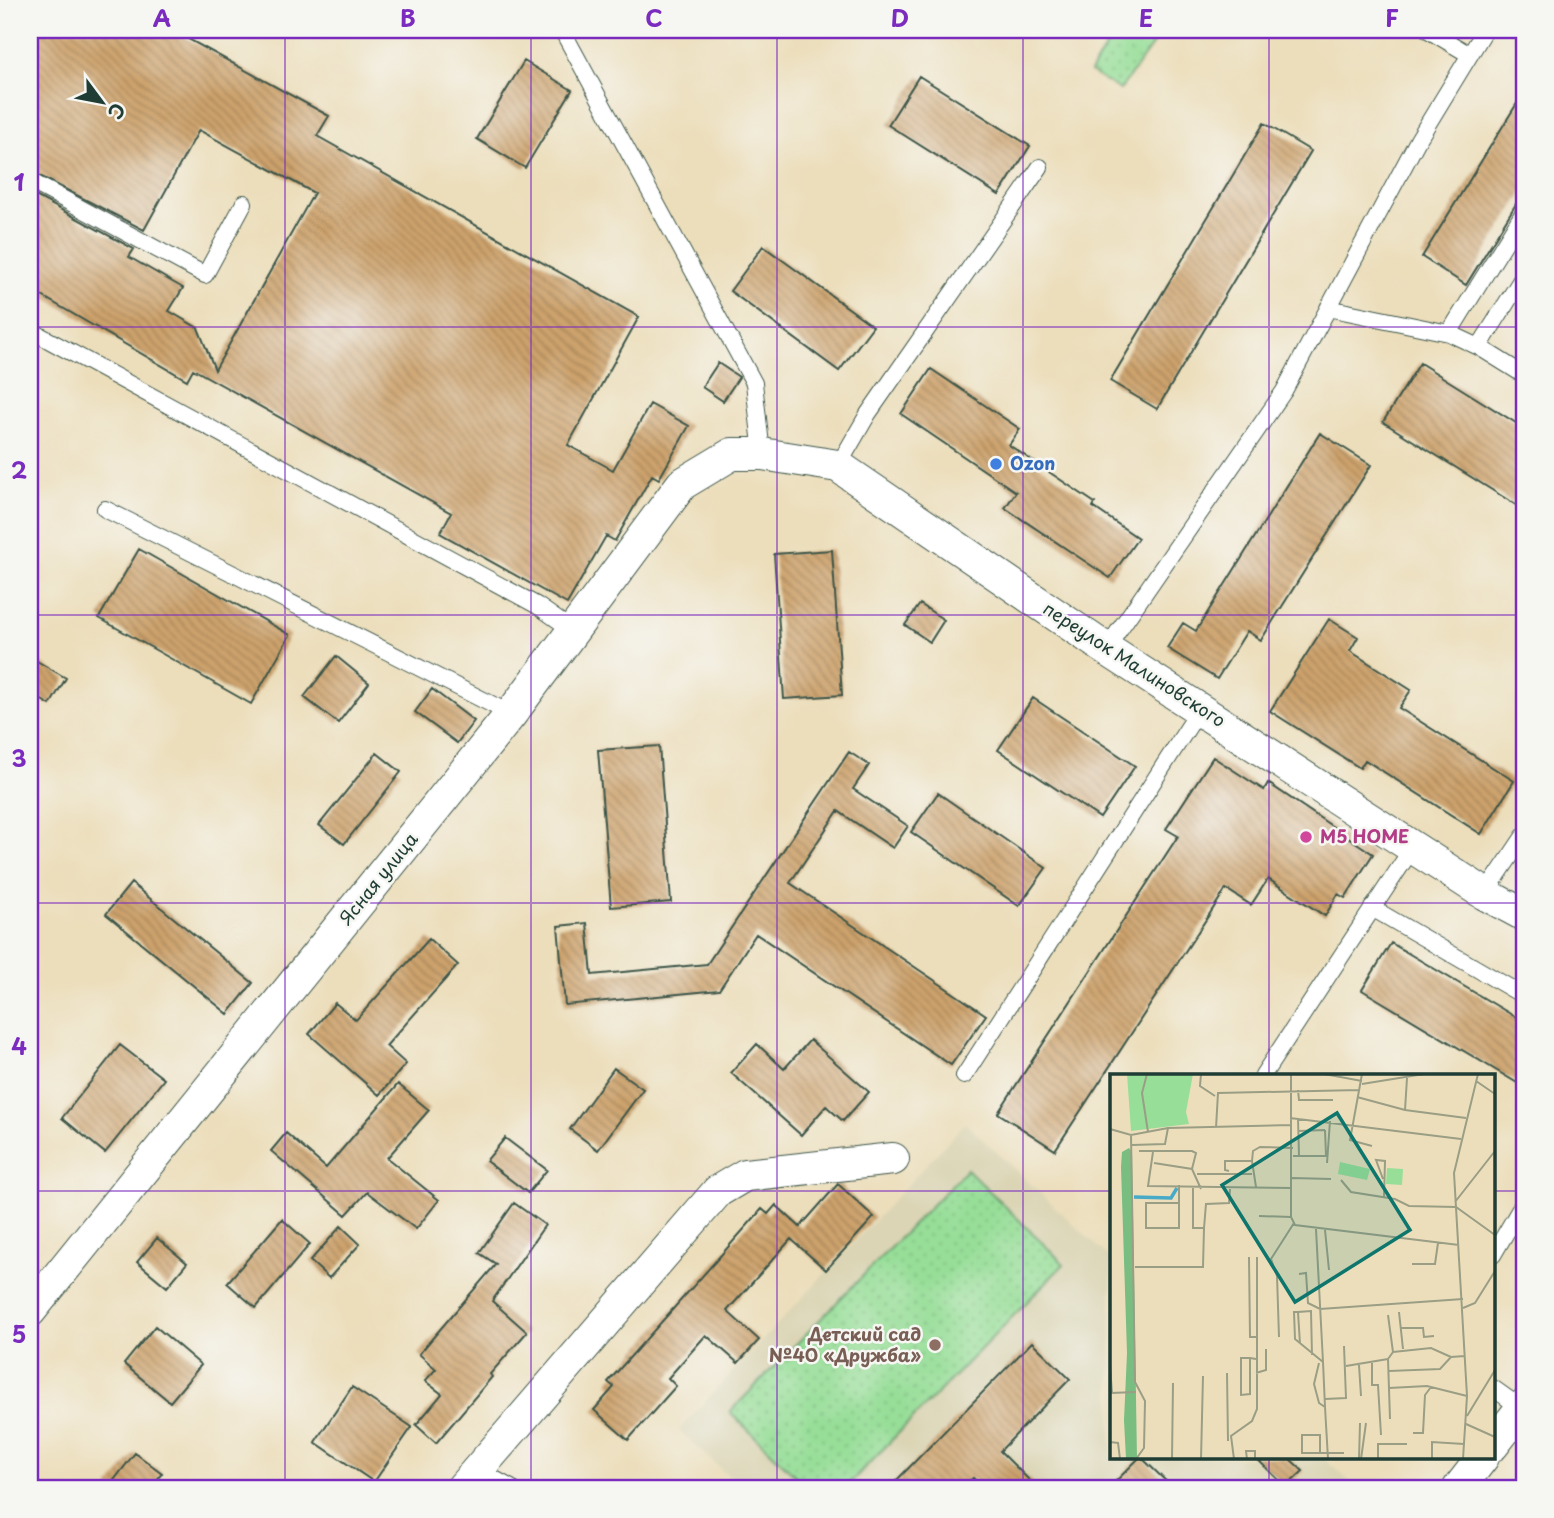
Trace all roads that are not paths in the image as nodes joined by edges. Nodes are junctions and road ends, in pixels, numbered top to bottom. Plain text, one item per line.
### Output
1 (562, 30) edge
2 (1428, 30) edge
3 (1485, 30) edge
4 (1470, 55) junction
5 (1040, 167) dead end
6 (30, 181) edge
7 (244, 203) dead end
8 (1524, 212) edge
9 (1524, 275) edge
10 (1328, 308) junction
11 (30, 330) edge
12 (1449, 333) junction
13 (1479, 347) junction
14 (1524, 375) edge
15 (747, 454) junction
16 (838, 466) junction
17 (105, 509) dead end
18 (572, 630) junction
19 (1106, 649) junction
20 (1200, 709) junction
21 (511, 715) junction
22 (1524, 836) edge
23 (1413, 847) junction
24 (1485, 894) junction
25 (1372, 908) junction
26 (1524, 915) edge
27 (1524, 996) edge
28 (1264, 1074) edge
29 (964, 1076) dead end
30 (893, 1159) dead end
31 (1524, 1202) edge
32 (1494, 1253) edge
33 (30, 1311) edge
34 (1494, 1389) edge
35 (1523, 1407) edge
36 (1494, 1444) edge
37 (1482, 1458) edge
38 (470, 1479) edge
39 (511, 1488) edge
40 (1459, 1488) edge

1 - 15 lane
2 - 4 lane
3 - 4 lane
4 - 10 lane
5 - 16 lane
6 - 7 lane
8 - 12 lane
9 - 13 lane
10 - 12 lane
10 - 19 lane
11 - 18 lane
12 - 13 lane
13 - 14 lane
15 - 16 street, переулок Малиновского
15 - 18 street, Ясная улица
16 - 19 street, переулок Малиновского
17 - 21 lane
18 - 21 street, Ясная улица
19 - 20 street, переулок Малиновского
20 - 23 street, переулок Малиновского
20 - 29 lane
21 - 33 street, Ясная улица
22 - 24 lane
23 - 24 street, переулок Малиновского
23 - 25 lane
24 - 26 street, переулок Малиновского
25 - 27 lane
25 - 28 lane
30 - 38 street
31 - 32 lane
34 - 35 lane
35 - 36 street
37 - 40 street
38 - 39 lane

